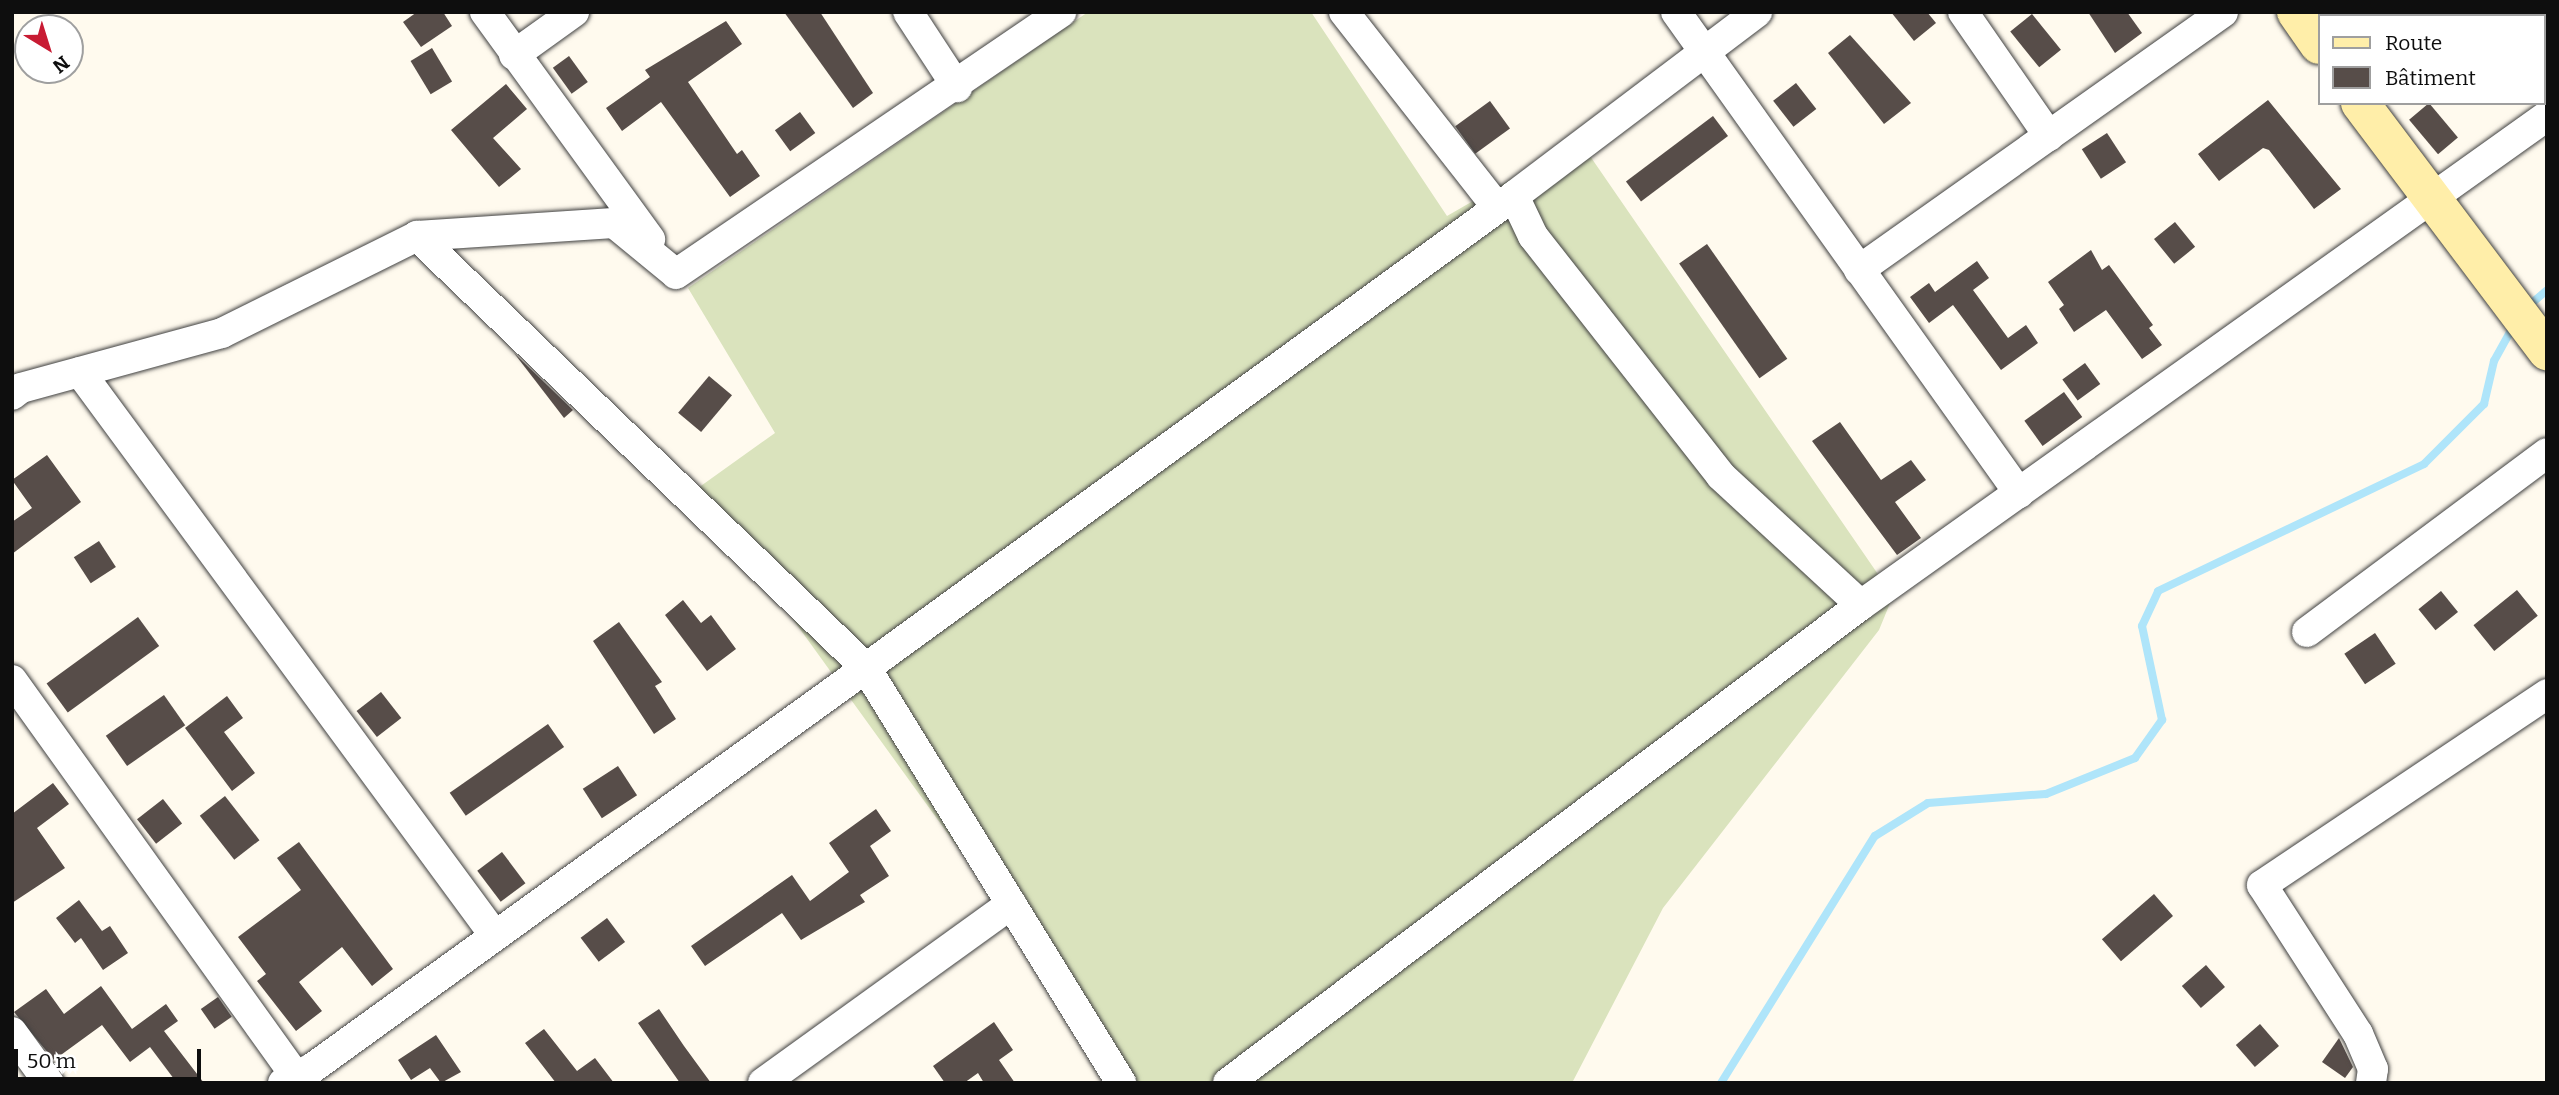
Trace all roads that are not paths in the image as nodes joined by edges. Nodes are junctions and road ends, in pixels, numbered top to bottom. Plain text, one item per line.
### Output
1 (485, 12) edge
2 (574, 12) edge
3 (908, 12) edge
4 (1062, 12) edge
5 (1344, 12) edge
6 (1676, 12) edge
7 (1756, 12) edge
8 (1963, 12) edge
9 (2223, 12) edge
10 (2296, 12) edge
11 (2318, 45) edge
12 (1703, 48) junction
13 (514, 55) junction
14 (957, 87) junction
15 (2361, 105) edge
16 (2547, 116) edge
17 (2049, 136) junction
18 (2427, 196) junction
19 (1506, 202) junction
20 (417, 236) junction
21 (1859, 270) junction
22 (676, 274) junction
23 (2540, 342) edge
24 (80, 372) junction
25 (12, 395) edge
26 (2547, 453) edge
27 (2019, 493) junction
28 (1861, 606) junction
29 (2307, 632) dead end
30 (866, 668) junction
31 (12, 680) edge
32 (2547, 694) edge
33 (1012, 904) junction
34 (495, 936) junction
35 (12, 1032) edge
36 (2377, 1078) edge
37 (293, 1080) edge
38 (49, 1083) edge
39 (763, 1083) edge
40 (1121, 1083) edge
41 (1227, 1083) edge

1 - 13 street
2 - 13 street
3 - 14 street
4 - 14 street
5 - 19 street
6 - 12 street
7 - 12 street
8 - 17 street
9 - 17 street
10 - 11 main road
12 - 19 street
12 - 21 street
13 - 22 street
14 - 22 street
15 - 18 main road
16 - 18 street
17 - 21 street
18 - 23 main road
18 - 27 street
19 - 28 street
19 - 30 street
20 - 22 street
20 - 24 street
20 - 30 street
21 - 27 street
24 - 25 street
24 - 34 street
26 - 29 street
27 - 28 street
28 - 41 street
30 - 33 street
30 - 34 street
31 - 37 street
32 - 36 street
33 - 39 street
33 - 40 street
34 - 37 street
35 - 38 street

